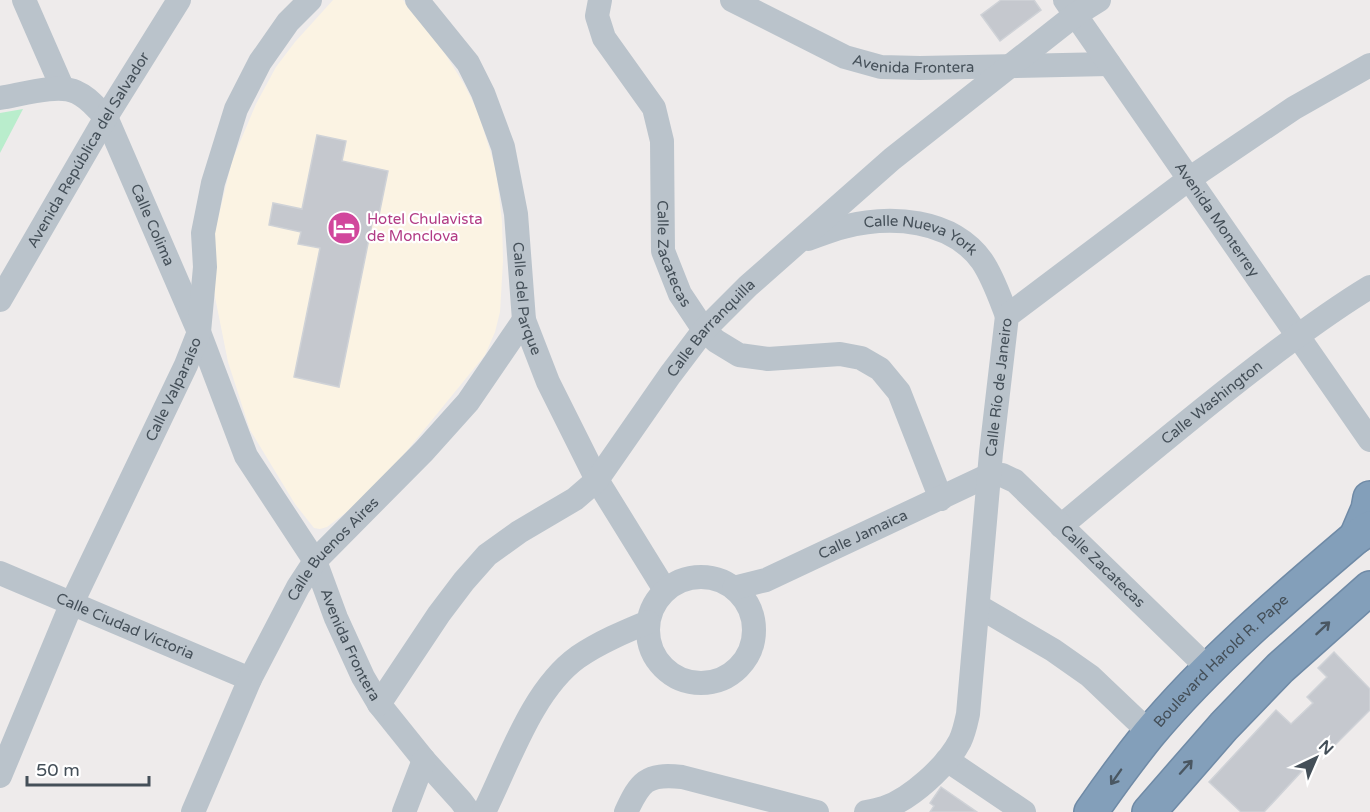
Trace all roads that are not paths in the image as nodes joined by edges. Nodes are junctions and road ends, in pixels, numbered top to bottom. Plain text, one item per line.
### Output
1 (24, 0) edge
2 (310, 0) edge
3 (417, 0) edge
4 (600, 0) edge
5 (732, 0) edge
6 (1100, 0) edge
7 (176, 2) edge
8 (1070, 7) edge
9 (1109, 63) junction
10 (1370, 65) edge
11 (1009, 66) junction
12 (62, 87) junction
13 (0, 98) edge
14 (105, 117) junction
15 (1189, 179) junction
16 (797, 243) junction
17 (1370, 287) edge
18 (0, 300) edge
19 (1007, 316) junction
20 (524, 320) junction
21 (704, 330) junction
22 (199, 332) junction
23 (1297, 335) junction
24 (1370, 440) edge
25 (989, 475) junction
26 (597, 480) junction
27 (1370, 498) edge
28 (941, 499) junction
29 (1061, 526) junction
30 (1363, 532) edge
31 (315, 561) junction
32 (0, 573) edge
33 (734, 588) junction
34 (1370, 588) edge
35 (665, 590) junction
36 (71, 605) junction
37 (978, 606) junction
38 (648, 622) junction
39 (1210, 670) junction
40 (250, 679) junction
41 (379, 704) junction
42 (1150, 733) junction
43 (424, 760) junction
44 (946, 760) junction
45 (0, 776) edge
46 (193, 812) edge
47 (404, 812) edge
48 (469, 812) edge
49 (484, 812) edge
50 (626, 812) edge
51 (817, 812) edge
52 (866, 812) edge
53 (1024, 812) edge
54 (1091, 812) edge
55 (1149, 812) edge

1 - 12 street
2 - 22 street, Calle Valparaíso
3 - 20 street, Calle del Parque
4 - 21 street, Calle Zacatecas
5 - 11 street, Avenida Frontera
6 - 8 street, Calle Barranquilla
7 - 14 street, Avenida República del Salvador
8 - 9 street, Avenida Monterrey
8 - 11 street, Calle Barranquilla
9 - 11 street, Avenida Frontera
9 - 15 street, Avenida Monterrey
10 - 15 street, Calle Río de Janeiro
11 - 16 street, Calle Barranquilla
12 - 13 street
12 - 14 street
14 - 18 street, Avenida República del Salvador
14 - 22 street, Calle Colima
15 - 19 street, Calle Río de Janeiro
15 - 23 street, Avenida Monterrey
16 - 19 street, Calle Nueva York
16 - 21 street, Calle Barranquilla
17 - 23 street, Calle Washington
19 - 25 street, Calle Río de Janeiro
20 - 26 street, Calle del Parque
20 - 31 street, Calle Buenos Aires
21 - 26 street, Calle Barranquilla
21 - 28 street, Calle Zacatecas
22 - 31 street, Avenida Frontera
22 - 36 street, Calle Valparaíso
23 - 24 street, Avenida Monterrey
23 - 29 street, Calle Washington
25 - 28 street, Calle Jamaica
25 - 29 street, Calle Zacatecas
25 - 37 street, Calle Río de Janeiro
26 - 35 street, Calle del Parque
26 - 41 street, Calle Barranquilla
27 - 30 highway
28 - 33 street, Calle Jamaica
29 - 39 street, Calle Zacatecas
30 - 39 highway, Boulevard Harold R. Pape
31 - 40 street, Calle Buenos Aires
31 - 41 street, Avenida Frontera
32 - 36 street, Calle Ciudad Victoria
33 - 35 street
33 - 38 street
55 -> 34 highway
35 - 38 street
36 - 40 street, Calle Ciudad Victoria
36 - 45 street, Calle Valparaíso
37 - 42 street
37 - 44 street, Calle Río de Janeiro
38 - 49 street
39 - 42 highway, Boulevard Harold R. Pape
40 - 46 street, Calle Buenos Aires
41 - 43 street, Avenida Frontera
42 -> 54 highway, Boulevard Harold R. Pape
43 - 47 street
43 - 48 street, Avenida Frontera
44 - 52 street, Calle Río de Janeiro
44 - 53 street
50 - 51 street

